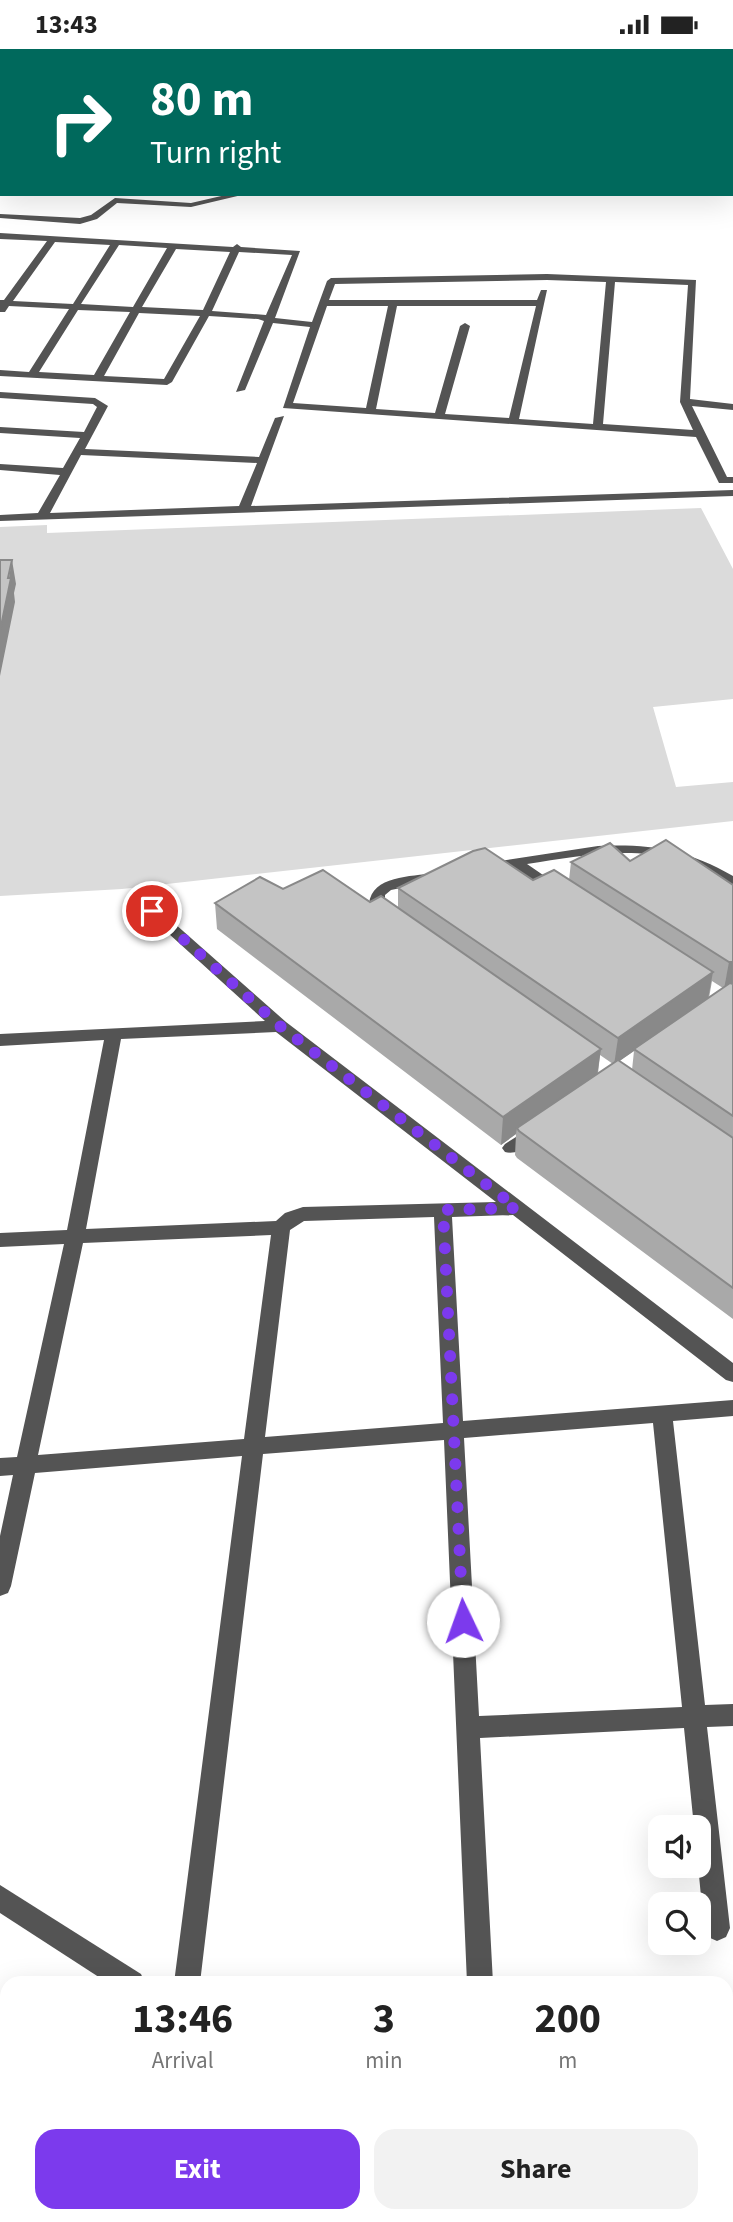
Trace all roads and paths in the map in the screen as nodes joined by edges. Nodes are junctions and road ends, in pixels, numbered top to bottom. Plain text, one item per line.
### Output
1 (233, 196) edge
2 (0, 216) edge
3 (0, 236) edge
4 (53, 239) junction
5 (117, 241) junction
6 (174, 244) junction
7 (237, 247) junction
8 (547, 277) junction
9 (611, 280) junction
10 (323, 303) junction
11 (541, 303) junction
12 (3, 304) edge
13 (393, 305) junction
14 (76, 306) junction
15 (139, 310) junction
16 (0, 313) edge
17 (206, 313) junction
18 (271, 319) junction
19 (317, 325) junction
20 (465, 326) dead end
21 (0, 373) edge
22 (32, 375) junction
23 (97, 379) junction
24 (240, 390) dead end
25 (0, 395) edge
26 (685, 403) junction
27 (733, 407) edge
28 (370, 412) junction
29 (439, 417) junction
30 (280, 418) dead end
31 (513, 422) junction
32 (598, 427) junction
33 (0, 430) edge
34 (701, 434) junction
35 (87, 435) junction
36 (79, 452) junction
37 (263, 460) junction
38 (0, 467) edge
39 (67, 472) junction
40 (733, 481) edge
41 (732, 496) edge
42 (243, 511) junction
43 (42, 517) junction
44 (0, 518) edge
45 (513, 862) junction
46 (475, 869) edge
47 (449, 874) edge
48 (733, 881) edge
49 (568, 898) edge
50 (152, 911) dead end
51 (404, 929) edge
52 (280, 1026) junction
53 (113, 1035) junction
54 (0, 1040) edge
55 (546, 1124) edge
56 (511, 1147) dead end
57 (517, 1208) junction
58 (443, 1210) junction
59 (281, 1228) junction
60 (75, 1237) junction
61 (0, 1240) edge
62 (733, 1374) edge
63 (733, 1408) edge
64 (662, 1414) junction
65 (453, 1432) junction
66 (252, 1448) junction
67 (26, 1465) junction
68 (0, 1467) edge
69 (0, 1586) edge
70 (733, 1715) edge
71 (695, 1719) junction
72 (468, 1728) junction
73 (0, 1898) edge
74 (718, 1928) dead end
75 (121, 1976) edge
76 (188, 1976) edge
77 (480, 1976) edge

1 - 2 street
3 - 4 street
4 - 5 street
4 - 12 street
5 - 6 street
5 - 14 street
6 - 7 street
6 - 15 street
7 - 17 street
7 - 18 street
8 - 9 street
8 - 10 street
8 - 11 street
9 - 26 street
9 - 32 street
10 - 13 street
10 - 19 street
11 - 13 street
11 - 31 street
12 - 14 street
12 - 16 street
13 - 28 street
14 - 15 street
14 - 22 street
15 - 17 street
15 - 23 street
17 - 18 street
17 - 23 street
18 - 19 street
18 - 24 street
19 - 28 street
20 - 29 street
21 - 22 street
22 - 23 street
25 - 35 street
26 - 27 street
26 - 34 street
28 - 29 street
29 - 31 street
30 - 37 street
31 - 32 street
32 - 34 street
33 - 35 street
34 - 40 street
35 - 36 street
36 - 37 street
36 - 39 street
37 - 42 street
38 - 39 street
39 - 43 street
41 - 42 street
42 - 43 street
43 - 44 street
45 - 46 street
45 - 48 street
45 - 49 street
47 - 51 street
50 - 52 street
52 - 53 street
52 - 57 street
53 - 54 street
53 - 60 street
55 - 56 street
57 - 58 street
57 - 62 street
58 - 59 street
58 - 65 street
59 - 60 street
59 - 66 street
60 - 61 street
60 - 67 street
63 - 64 street
64 - 65 street
64 - 71 street
65 - 66 street
65 - 72 street
66 - 67 street
66 - 76 street
67 - 68 street
67 - 69 street
70 - 71 street
71 - 72 street
71 - 74 street
72 - 77 street
73 - 75 street

